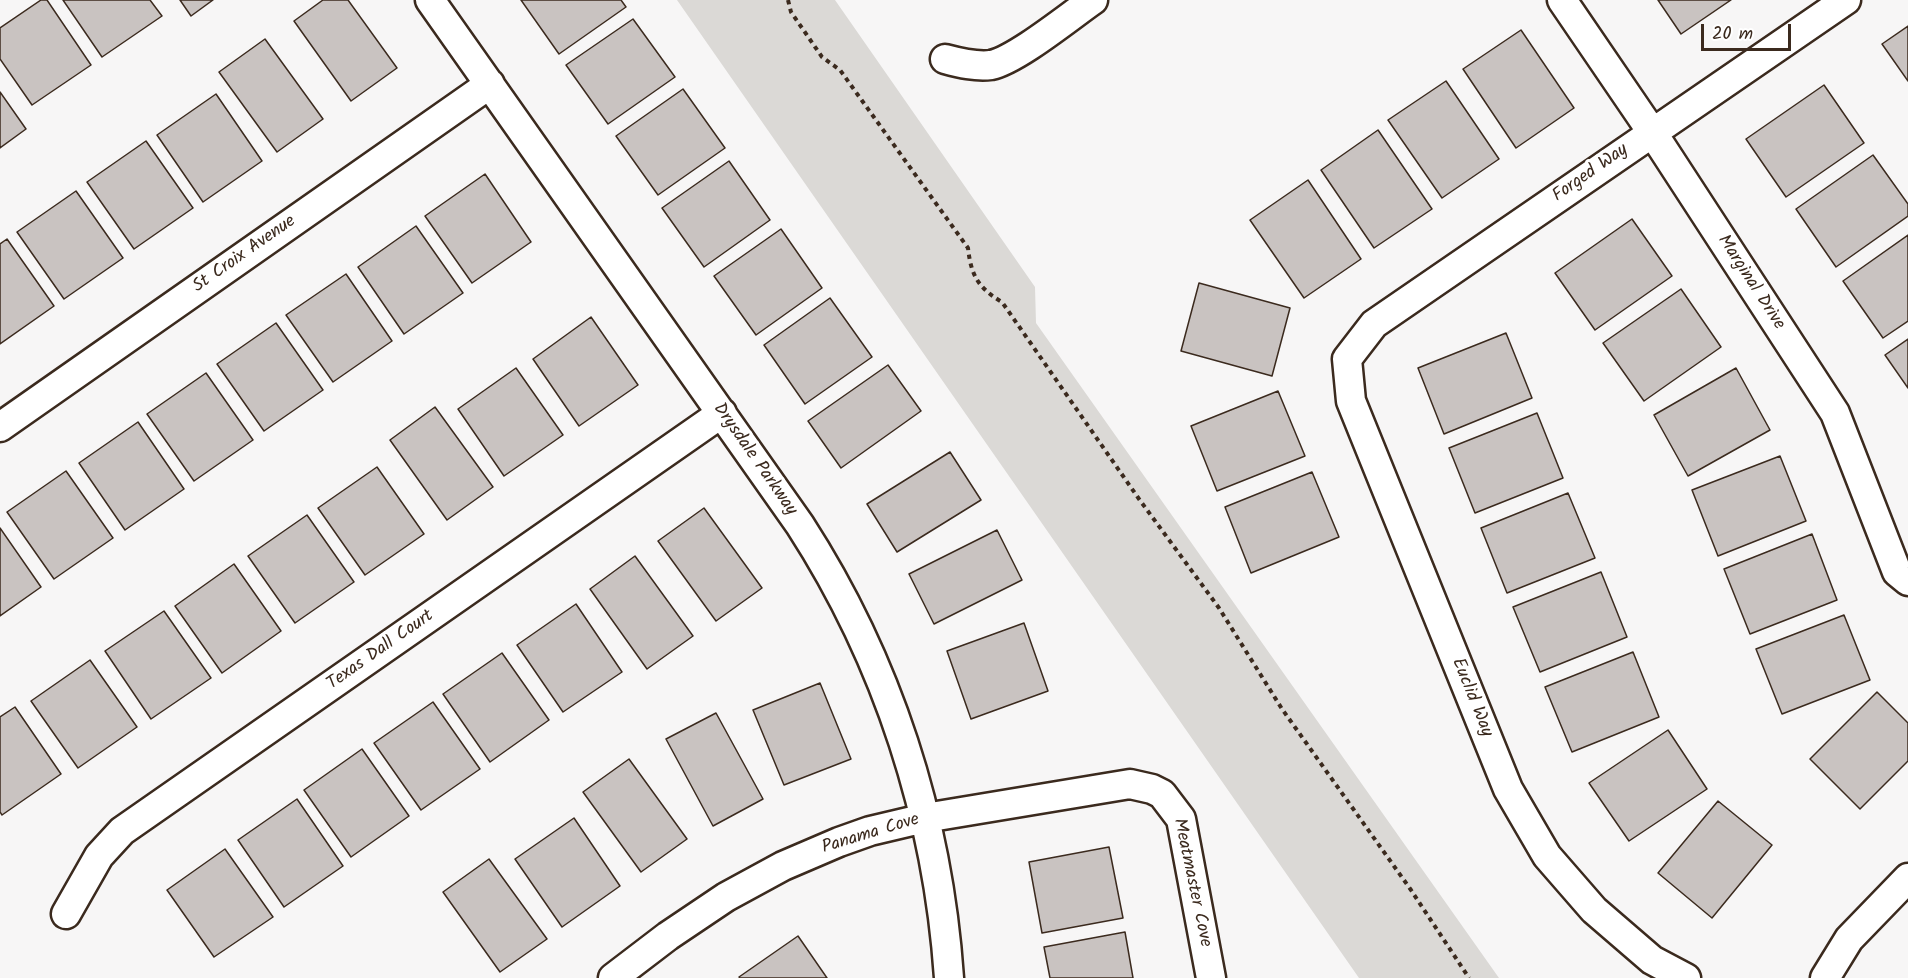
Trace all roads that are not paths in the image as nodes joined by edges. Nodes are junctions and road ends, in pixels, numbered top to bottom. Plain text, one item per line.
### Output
1 (430, 0) edge
2 (1094, 0) edge
3 (1562, 0) edge
4 (1846, 0) edge
5 (945, 59) dead end
6 (490, 84) junction
7 (1652, 132) junction
8 (1347, 359) joint
9 (722, 413) junction
10 (0, 427) edge
11 (1908, 581) edge
12 (1162, 794) joint
13 (925, 818) junction
14 (1908, 878) edge
15 (66, 914) dead end
16 (613, 978) edge
17 (949, 978) edge
18 (1210, 978) edge
19 (1686, 978) edge
20 (1825, 978) edge

1 - 6 street, Drysdale Parkway
2 - 5 street
3 - 7 street, Marginal Drive
4 - 7 street, Forged Way
6 - 9 street, Drysdale Parkway
6 - 10 street, St Croix Avenue
7 - 8 street, Forged Way
7 - 11 street, Marginal Drive
8 - 19 street, Euclid Way
9 - 13 street, Drysdale Parkway
9 - 15 street, Texas Dall Court
12 - 13 street, Panama Cove
12 - 18 street, Meatmaster Cove
13 - 16 street, Panama Cove
13 - 17 street, Drysdale Parkway
14 - 20 street

